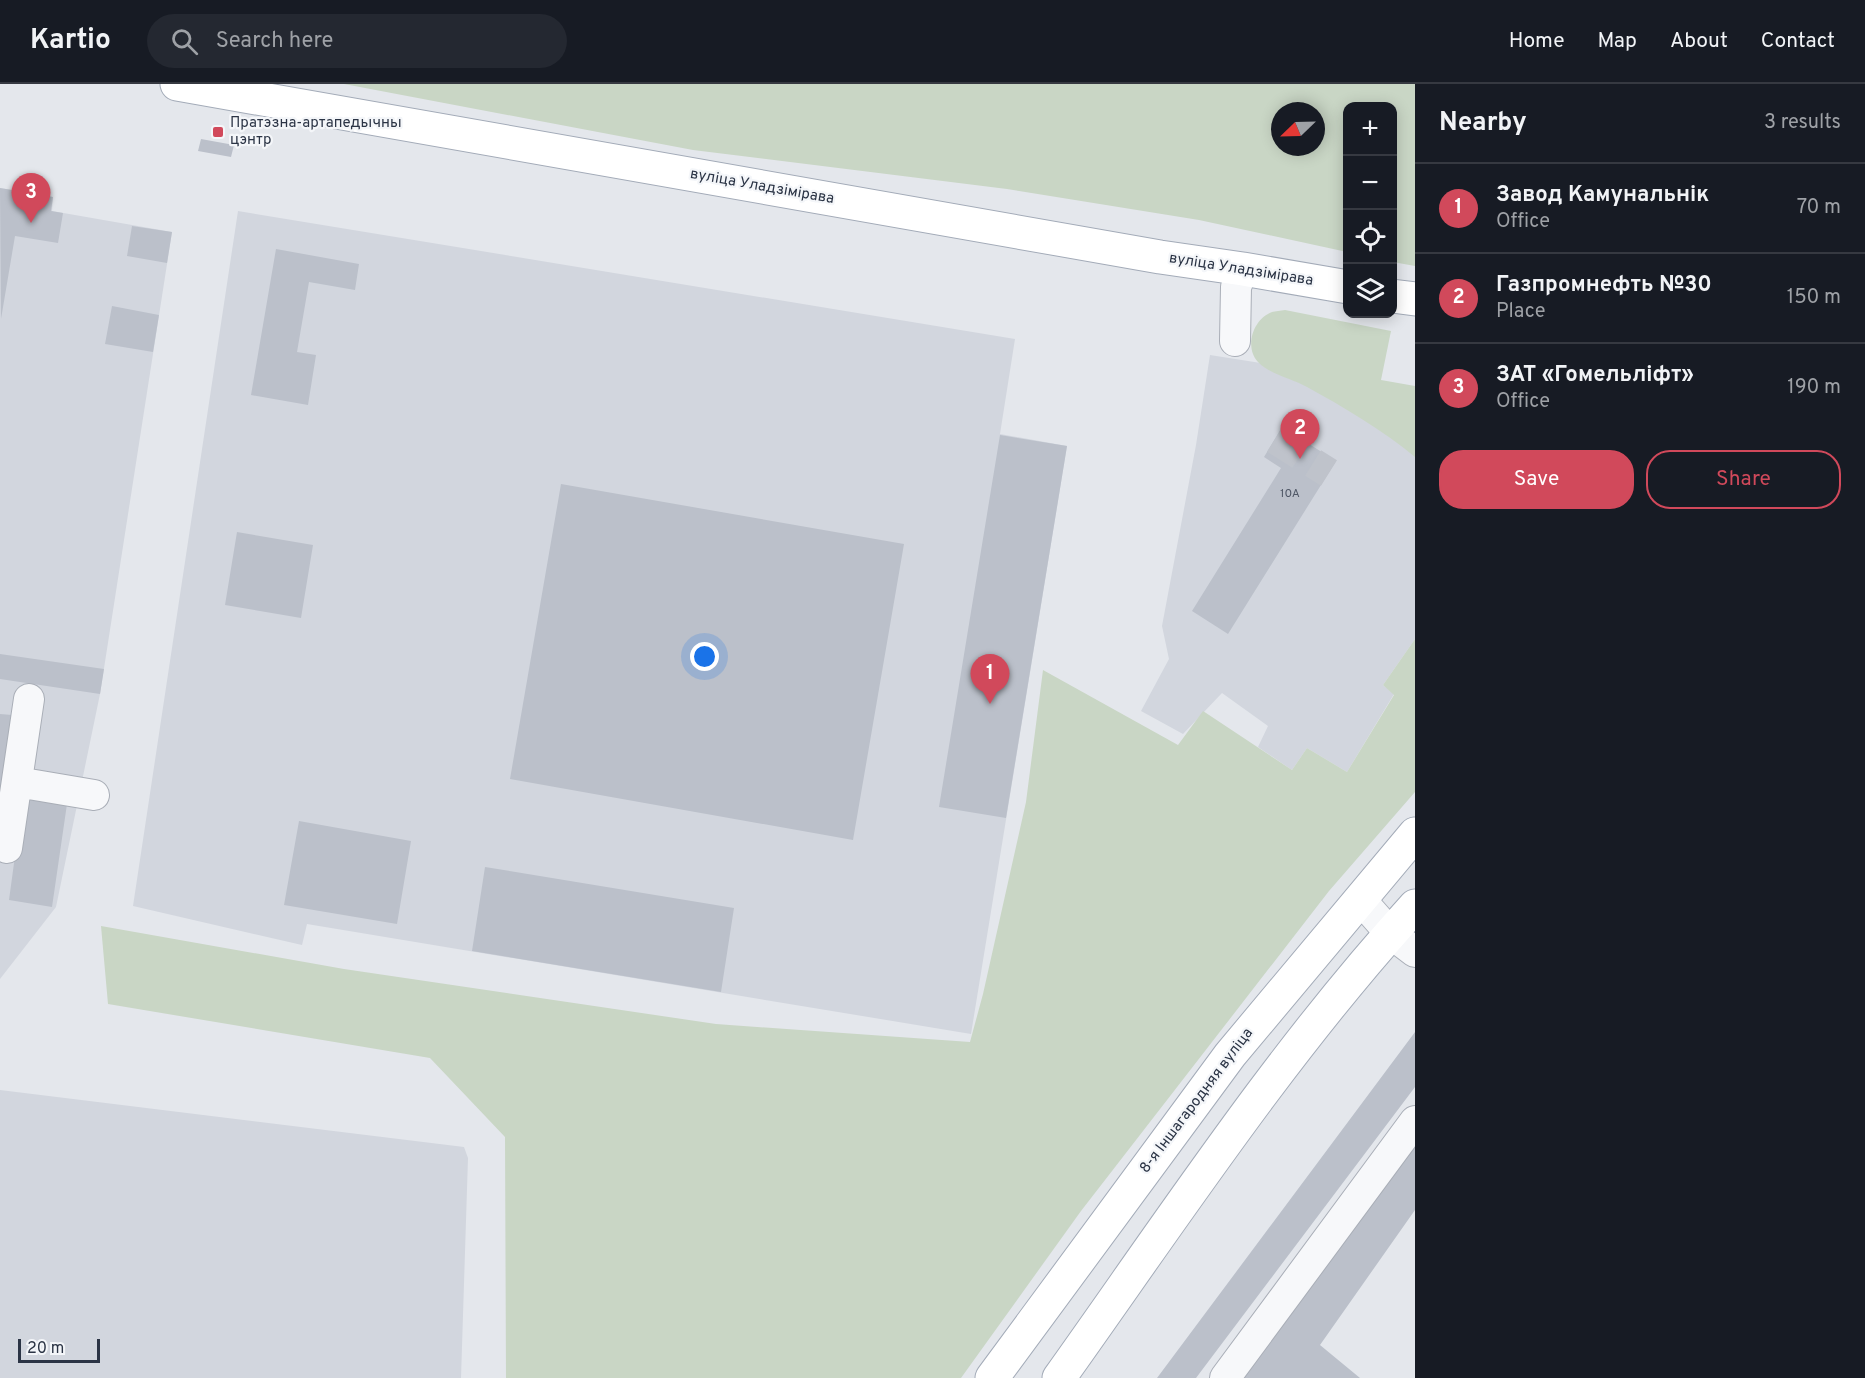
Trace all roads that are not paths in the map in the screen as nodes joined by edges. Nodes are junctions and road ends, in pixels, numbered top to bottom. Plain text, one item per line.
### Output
1 (177, 84) edge
2 (1243, 269) junction
3 (1343, 287) edge
4 (1397, 296) edge
5 (1415, 298) edge
6 (1235, 341) dead end
7 (28, 699) dead end
8 (17, 782) junction
9 (94, 795) dead end
10 (1415, 834) edge
11 (7, 848) dead end
12 (1361, 900) junction
13 (1415, 906) edge
14 (1403, 943) edge
15 (1415, 1121) edge
16 (992, 1378) edge
17 (1059, 1378) edge
18 (1225, 1378) edge

1 - 2 main road, вуліца Уладзімірава
2 - 3 main road, вуліца Уладзімірава
2 - 6 lane
4 - 5 main road
7 - 8 lane
8 - 9 lane
8 - 11 lane
10 - 12 main road, 8-я Іншагародняя вуліца
12 - 14 lane
12 - 16 main road, 8-я Іншагародняя вуліца
13 - 14 main road
14 - 17 main road
15 - 18 lane

